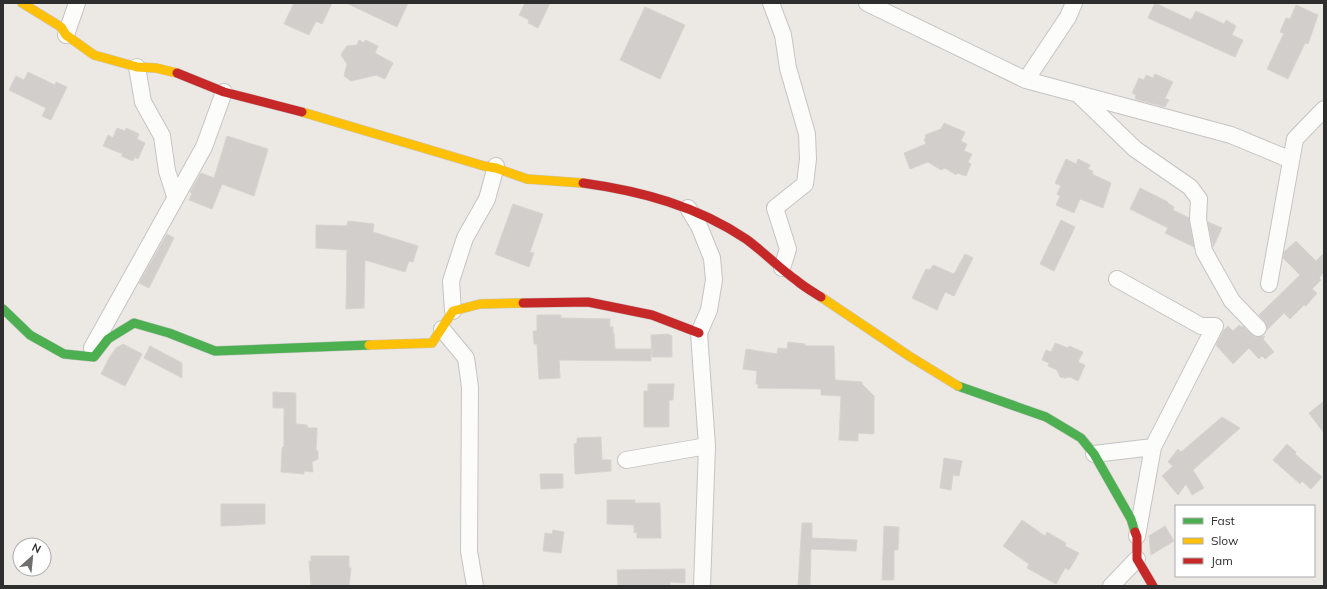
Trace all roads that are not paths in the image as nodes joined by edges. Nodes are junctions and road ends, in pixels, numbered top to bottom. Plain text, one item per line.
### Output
1 (22, 3) edge
2 (77, 3) edge
3 (771, 3) edge
4 (867, 3) edge
5 (1074, 3) edge
6 (66, 35) junction
7 (137, 67) junction
8 (1026, 80) junction
9 (224, 92) junction
10 (1077, 93) junction
11 (1324, 109) edge
12 (1292, 160) junction
13 (496, 166) junction
14 (175, 196) junction
15 (688, 208) junction
16 (782, 268) junction
17 (1116, 278) dead end
18 (1269, 284) dead end
19 (3, 309) edge
20 (453, 311) junction
21 (1258, 328) dead end
22 (442, 329) junction
23 (699, 333) junction
24 (87, 356) junction
25 (707, 446) junction
26 (1153, 447) junction
27 (1094, 454) junction
28 (626, 460) dead end
29 (1137, 537) junction
30 (1137, 559) junction
31 (475, 586) edge
32 (702, 586) edge
33 (1111, 586) edge
34 (1153, 586) edge

1 - 6 street
2 - 6 street
3 - 16 street
4 - 8 street
5 - 8 street
6 - 7 street
7 - 9 street
7 - 14 street
8 - 10 street
9 - 13 street
9 - 14 street
10 - 12 street
10 - 21 street
11 - 12 street
12 - 18 street
13 - 15 street
13 - 20 street
14 - 24 street
15 - 16 street
15 - 23 street
16 - 27 street
17 - 26 street
19 - 24 street
20 - 22 street
20 - 23 street
22 - 24 street
22 - 31 street
23 - 25 street
25 - 28 street
25 - 32 street
26 - 27 street
26 - 29 street
27 - 29 street
29 - 30 street
30 - 33 street
30 - 34 street

